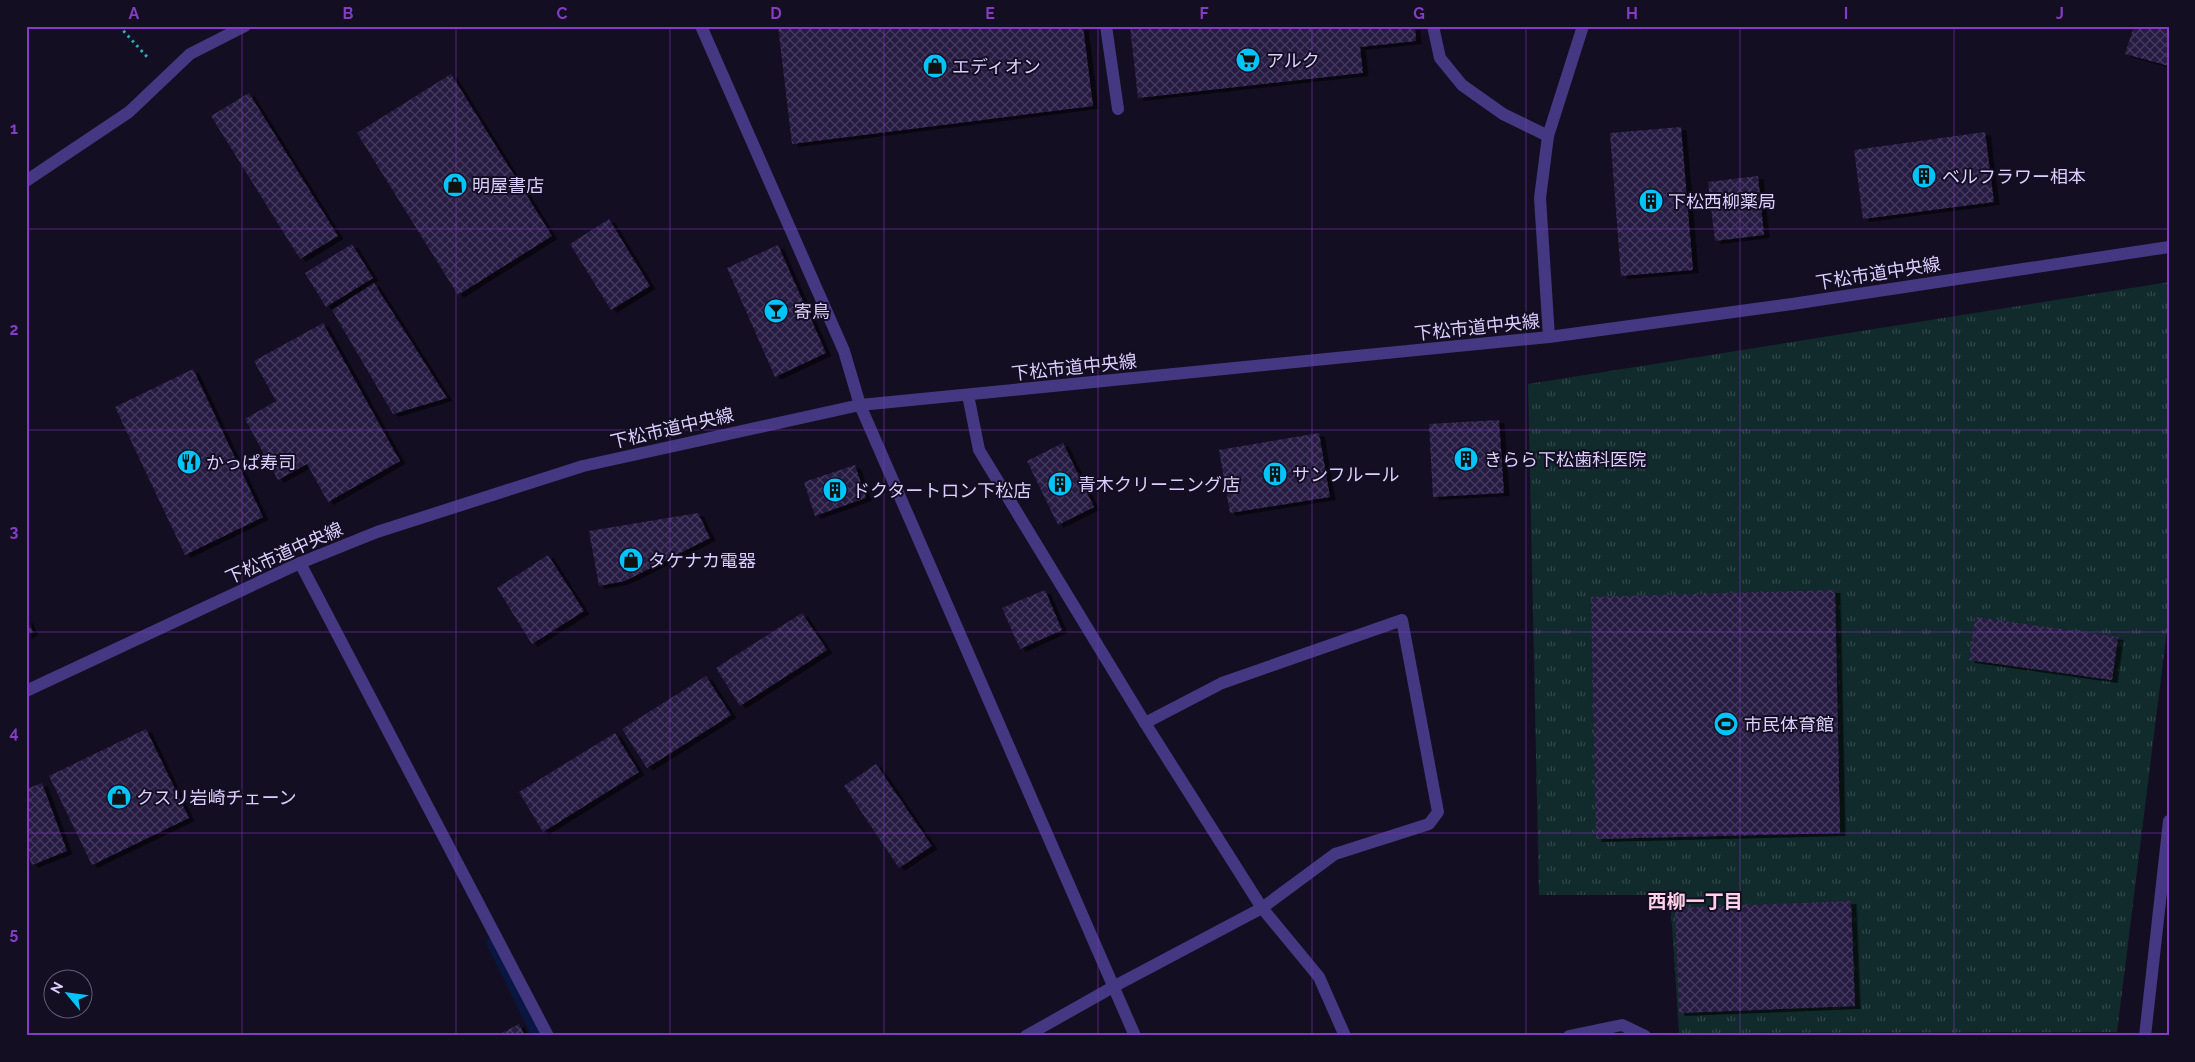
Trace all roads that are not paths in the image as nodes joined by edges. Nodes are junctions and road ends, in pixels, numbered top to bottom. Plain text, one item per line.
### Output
1 (245, 26) edge
2 (701, 26) edge
3 (1106, 26) edge
4 (1433, 26) edge
5 (1583, 26) edge
6 (1118, 108) dead end
7 (1548, 136) junction
8 (26, 181) edge
9 (2169, 247) edge
10 (1549, 337) junction
11 (968, 395) junction
12 (860, 405) junction
13 (300, 563) junction
14 (26, 691) edge
15 (1144, 723) junction
16 (2169, 821) edge
17 (1262, 908) junction
18 (1113, 987) junction
19 (548, 1036) edge
20 (1026, 1036) edge
21 (1135, 1036) edge
22 (1345, 1036) edge
23 (1569, 1036) edge
24 (1645, 1036) edge
25 (2144, 1036) edge

1 - 8 street
2 - 12 street
3 - 6 street
4 - 7 street
5 - 7 street
7 - 10 street
9 - 10 street, 下松市道中央線
10 - 11 street, 下松市道中央線
11 - 12 street, 下松市道中央線
11 - 15 street
12 - 13 street, 下松市道中央線
12 - 18 street
13 - 14 street, 下松市道中央線
13 - 19 street
15 - 17 street
15 - 17 street
16 - 25 street
17 - 18 street
17 - 22 street
18 - 20 street
18 - 21 street
23 - 24 street

